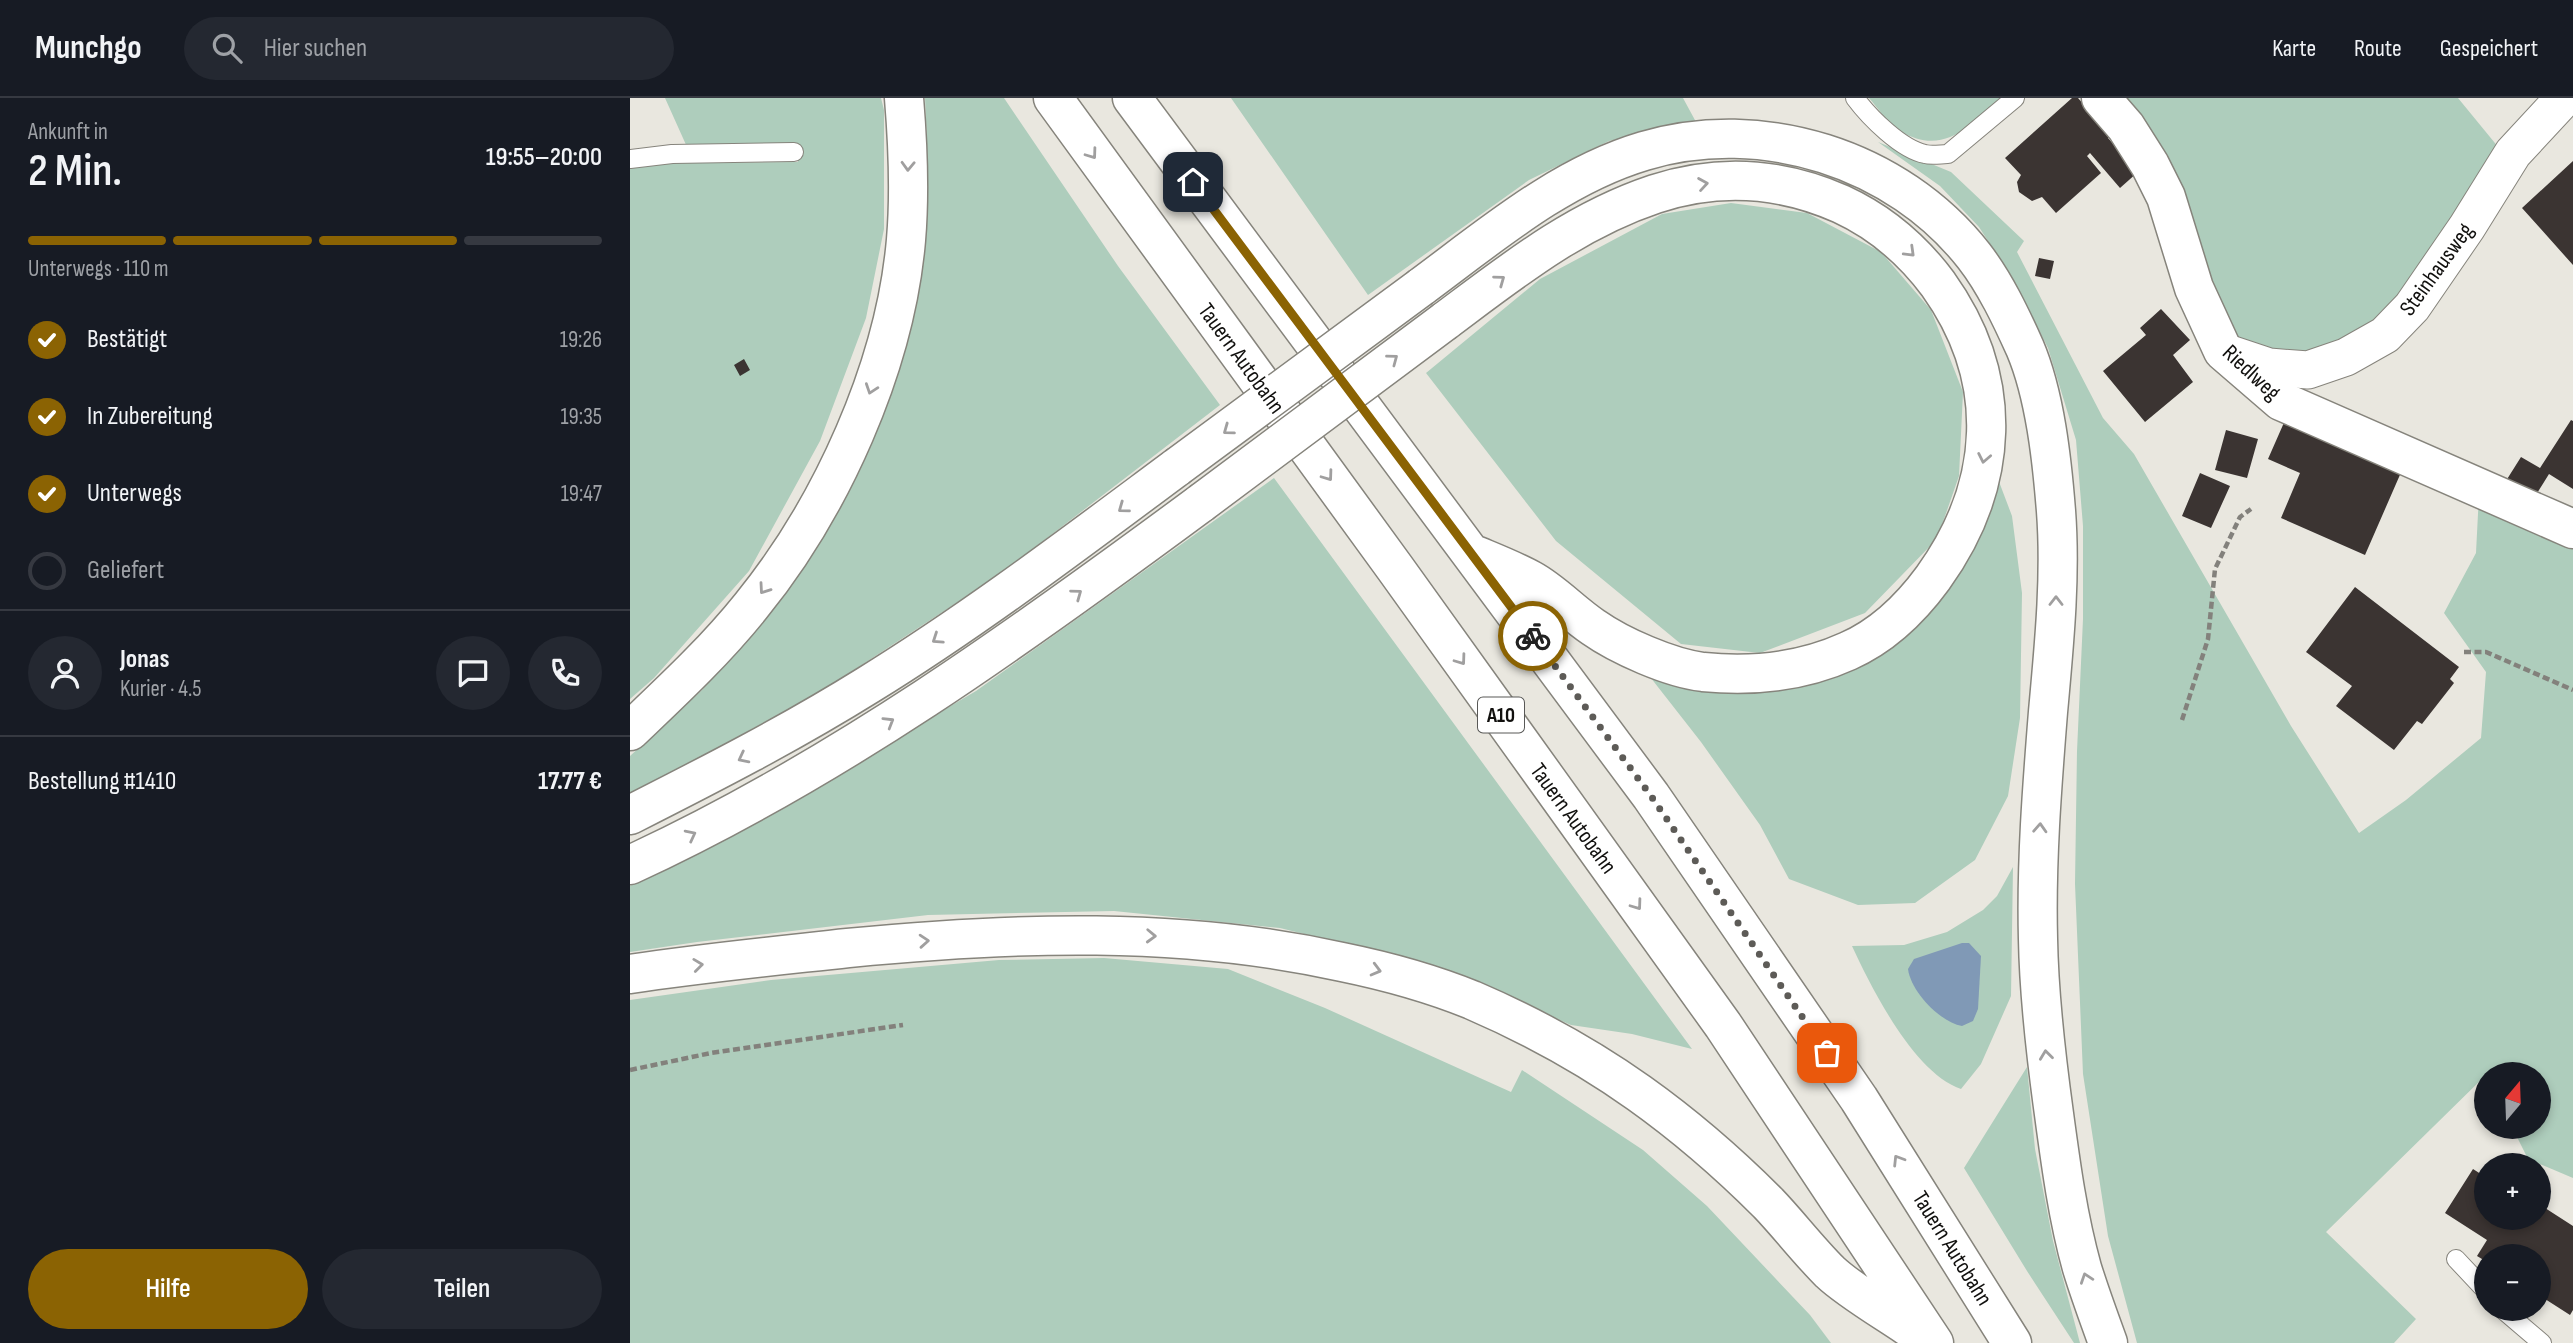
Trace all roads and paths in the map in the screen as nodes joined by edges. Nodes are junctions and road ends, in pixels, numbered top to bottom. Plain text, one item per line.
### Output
1 (904, 98) edge
2 (1053, 98) edge
3 (1132, 98) edge
4 (1855, 98) edge
5 (2015, 98) edge
6 (2101, 98) edge
7 (2564, 98) edge
8 (793, 152) dead end
9 (630, 159) edge
10 (2223, 351) junction
11 (2251, 509) dead end
12 (2573, 528) edge
13 (1471, 553) junction
14 (2464, 652) dead end
15 (2573, 690) edge
16 (2182, 720) dead end
17 (630, 732) edge
18 (630, 815) edge
19 (630, 865) edge
20 (630, 974) edge
21 (902, 1025) dead end
22 (630, 1070) edge
23 (2456, 1259) dead end
24 (2474, 1278) edge
25 (2516, 1321) edge
26 (1933, 1343) edge
27 (2012, 1343) edge
28 (2108, 1343) edge
29 (2542, 1343) edge

1 -> 17 main road
2 -> 26 main road, Tauern Autobahn / A10
3 - 13 main road, Tauern Autobahn
4 - 5 lane
6 - 10 main road, Riedlweg
7 - 10 street, Steinhausweg
8 - 9 lane
10 - 12 main road, Riedlweg
11 - 16 path
19 -> 13 main road, bridge
27 -> 13 main road, Tauern Autobahn
14 - 15 path
28 -> 18 main road, bridge
20 -> 26 main road
21 - 22 path
23 - 24 lane
25 - 29 lane

